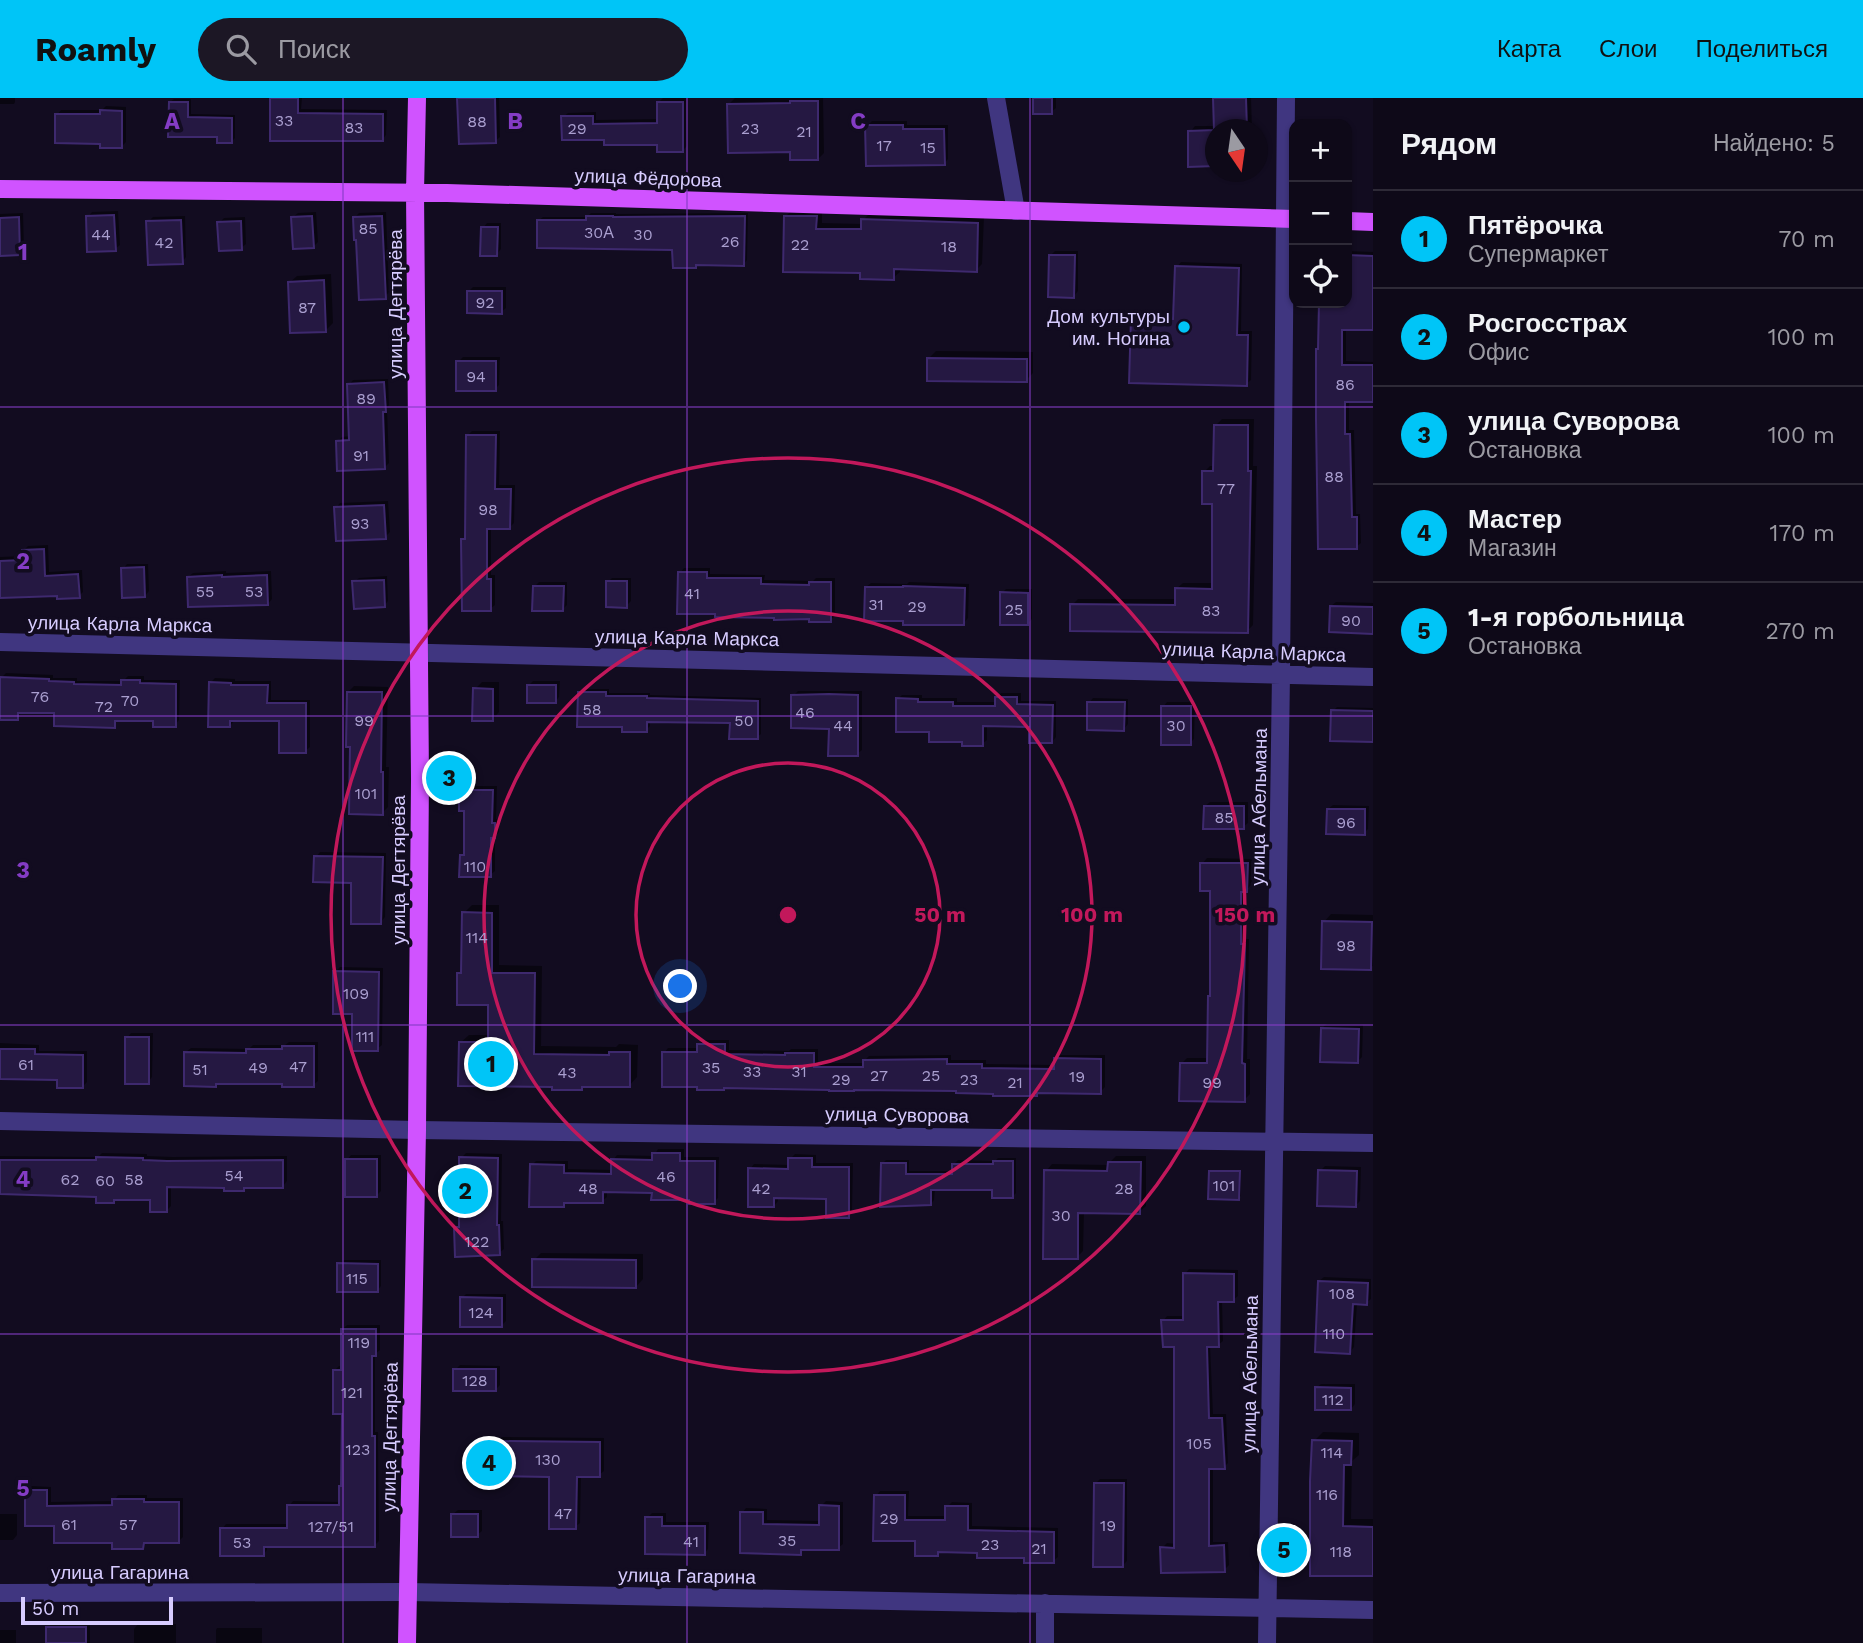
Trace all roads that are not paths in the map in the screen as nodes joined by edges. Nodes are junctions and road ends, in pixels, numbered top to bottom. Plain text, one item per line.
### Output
1 (417, 98) edge
2 (996, 98) edge
3 (1286, 98) edge
4 (0, 189) edge
5 (415, 192) junction
6 (1016, 211) junction
7 (1289, 219) edge
8 (1352, 221) edge
9 (1373, 222) edge
10 (0, 642) edge
11 (419, 652) junction
12 (1282, 674) junction
13 (1373, 677) edge
14 (0, 1121) edge
15 (417, 1130) junction
16 (1275, 1141) junction
17 (1373, 1143) edge
18 (408, 1592) junction
19 (0, 1593) edge
20 (1045, 1603) junction
21 (1268, 1607) junction
22 (1373, 1610) edge
23 (407, 1643) edge
24 (1045, 1643) edge
25 (1267, 1643) edge

1 - 5 main road, улица Дегтярёва
2 - 6 street
3 - 7 street, улица Абельмана
4 - 5 main road, улица Фёдорова
5 - 6 main road, улица Фёдорова
5 - 11 main road, улица Дегтярёва
6 - 7 main road, улица Фёдорова
7 - 12 street, улица Абельмана
8 - 9 main road
10 - 11 street, улица Карла Маркса
11 - 12 street, улица Карла Маркса
11 - 15 main road, улица Дегтярёва
12 - 13 street, улица Карла Маркса
12 - 16 street, улица Абельмана
14 - 15 street, улица Суворова
15 - 16 street, улица Суворова
15 - 18 main road, улица Дегтярёва
16 - 17 street, улица Суворова
16 - 21 street, улица Абельмана
18 - 19 street, улица Гагарина
18 - 20 street, улица Гагарина
18 - 23 main road, улица Дегтярёва
20 - 21 street, улица Гагарина
20 - 24 street
21 - 22 street, улица Гагарина
21 - 25 street, улица Абельмана

